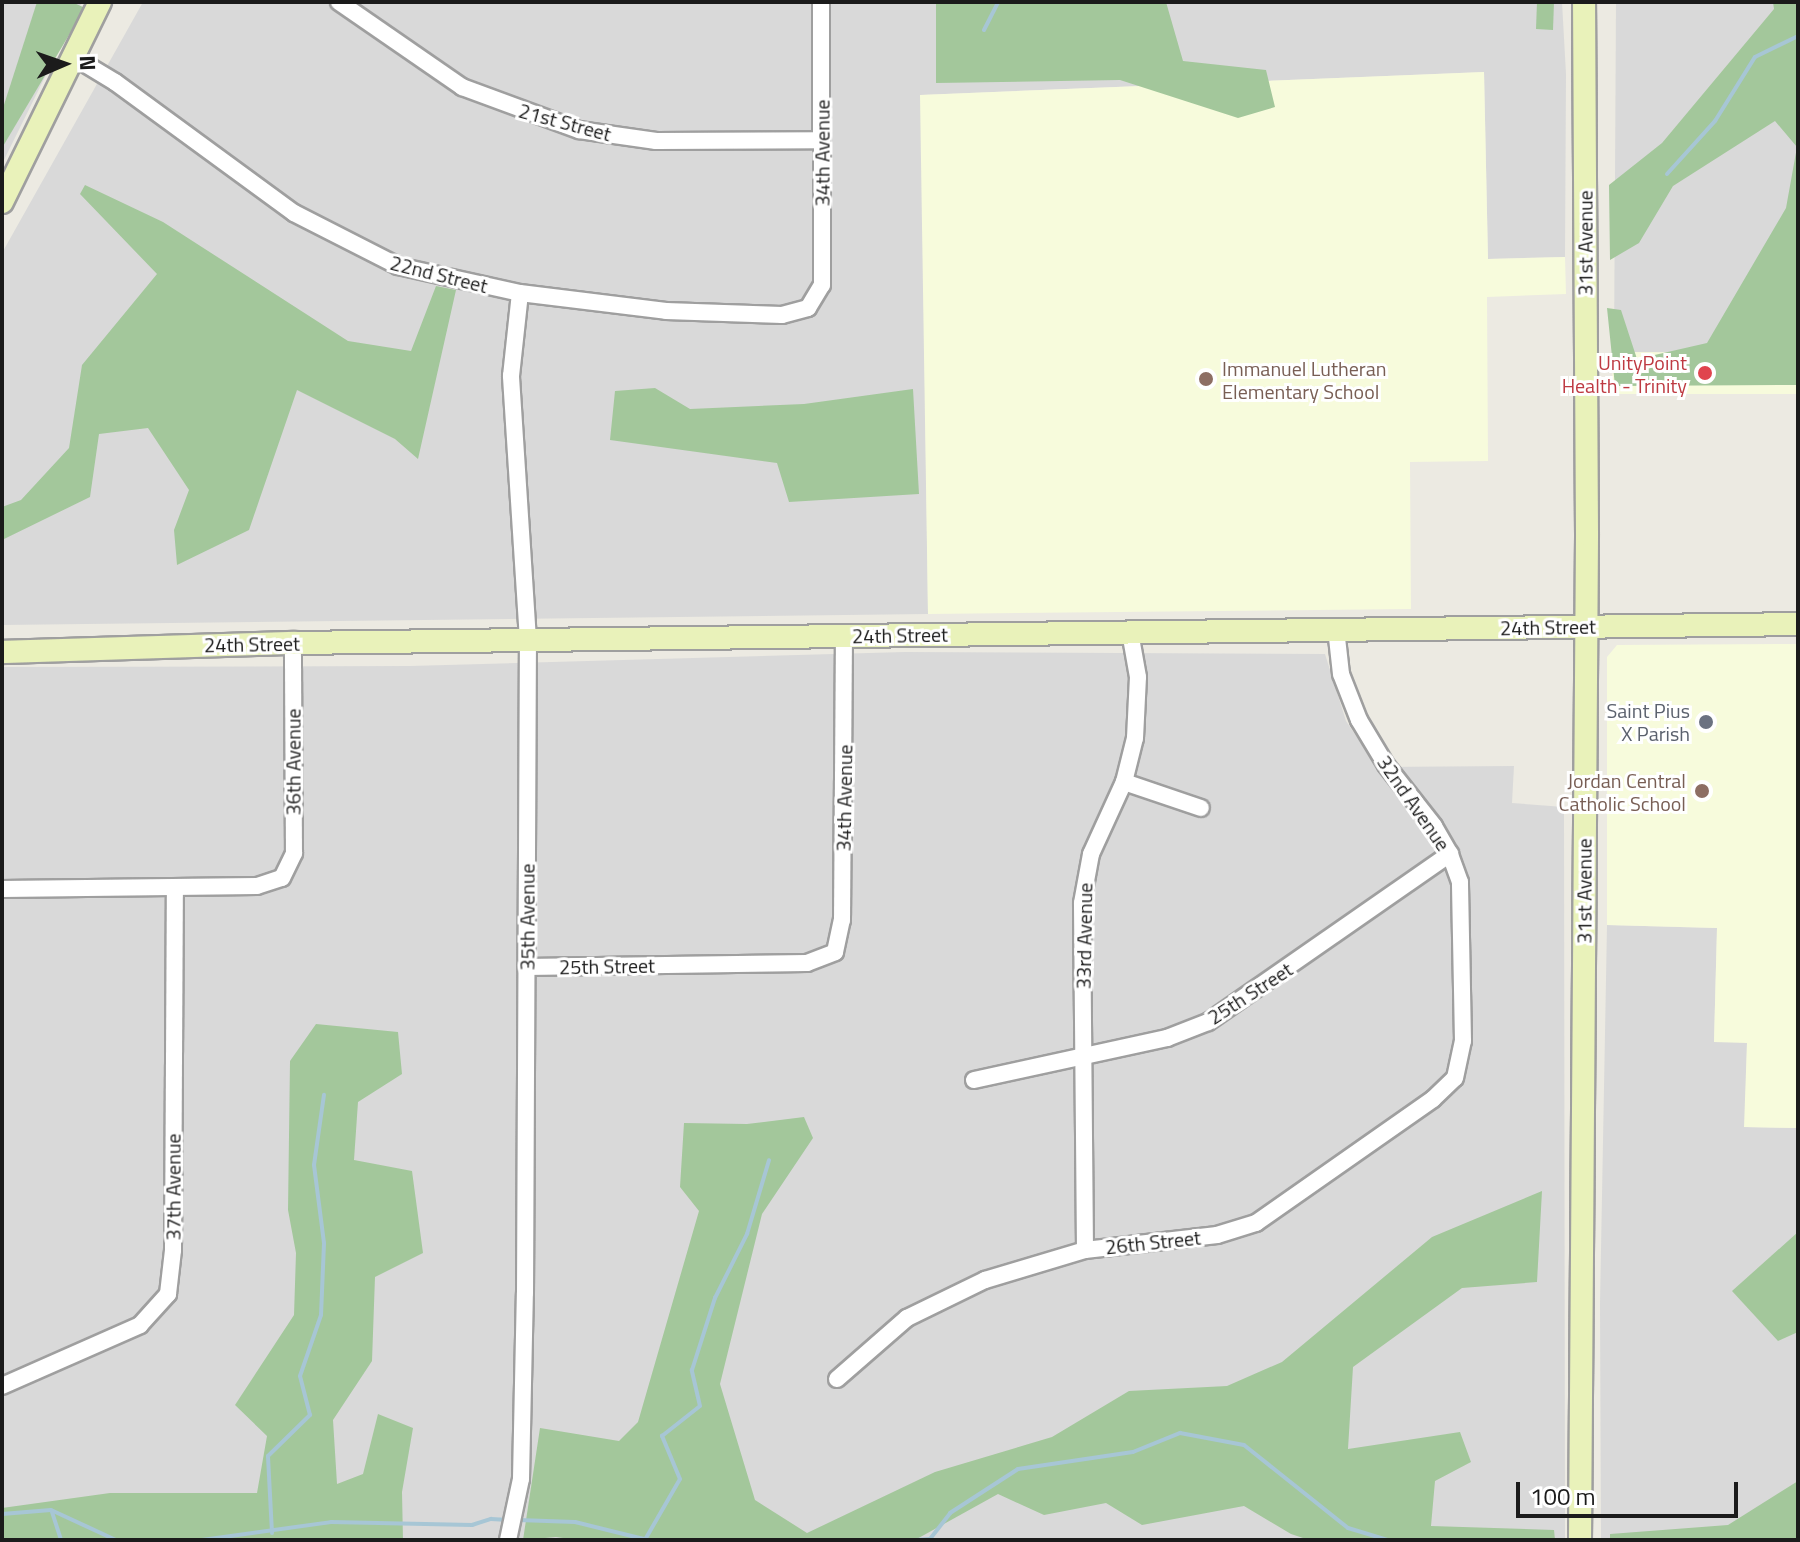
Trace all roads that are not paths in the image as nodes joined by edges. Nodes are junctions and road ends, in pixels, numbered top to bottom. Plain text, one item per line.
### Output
1 (100, 2) edge
2 (339, 2) edge
3 (821, 2) edge
4 (1584, 2) edge
5 (72, 56) junction
6 (821, 140) junction
7 (2, 202) edge
8 (520, 293) junction
9 (814, 302) joint
10 (1798, 624) edge
11 (1586, 627) junction
12 (1336, 629) junction
13 (1130, 632) junction
14 (844, 636) junction
15 (528, 640) junction
16 (293, 643) junction
17 (2, 652) edge
18 (1124, 782) junction
19 (1201, 808) dead end
20 (1450, 854) junction
21 (175, 887) junction
22 (2, 889) edge
23 (830, 957) joint
24 (526, 967) junction
25 (1083, 1055) junction
26 (1455, 1078) joint
27 (974, 1080) dead end
28 (1085, 1250) junction
29 (837, 1379) dead end
30 (2, 1386) edge
31 (508, 1540) edge
32 (1580, 1540) edge

1 - 5 street
2 - 6 street, 21st Street
3 - 6 street, 34th Avenue
4 - 11 street, 31st Avenue
5 - 7 street
5 - 8 street, 22nd Street
6 - 9 street, 34th Avenue
8 - 9 street, 22nd Street
8 - 15 street, 35th Avenue
10 - 11 street, 24th Street
11 - 12 street, 24th Street
11 - 32 street, 31st Avenue
12 - 13 street, 24th Street
12 - 20 street, 32nd Avenue
13 - 14 street, 24th Street
13 - 18 street, 33rd Avenue
14 - 15 street, 24th Street
14 - 23 street, 34th Avenue
15 - 16 street, 24th Street
15 - 24 street, 35th Avenue
16 - 17 street, 24th Street
16 - 21 street, 36th Avenue
18 - 19 street
18 - 25 street, 33rd Avenue
20 - 25 street, 25th Street
20 - 26 street, 32nd Avenue
21 - 22 street
21 - 30 street, 37th Avenue
23 - 24 street, 25th Street
24 - 31 street, 35th Avenue
25 - 27 street, 25th Street
25 - 28 street, 33rd Avenue
26 - 28 street, 26th Street
28 - 29 street, 26th Street

